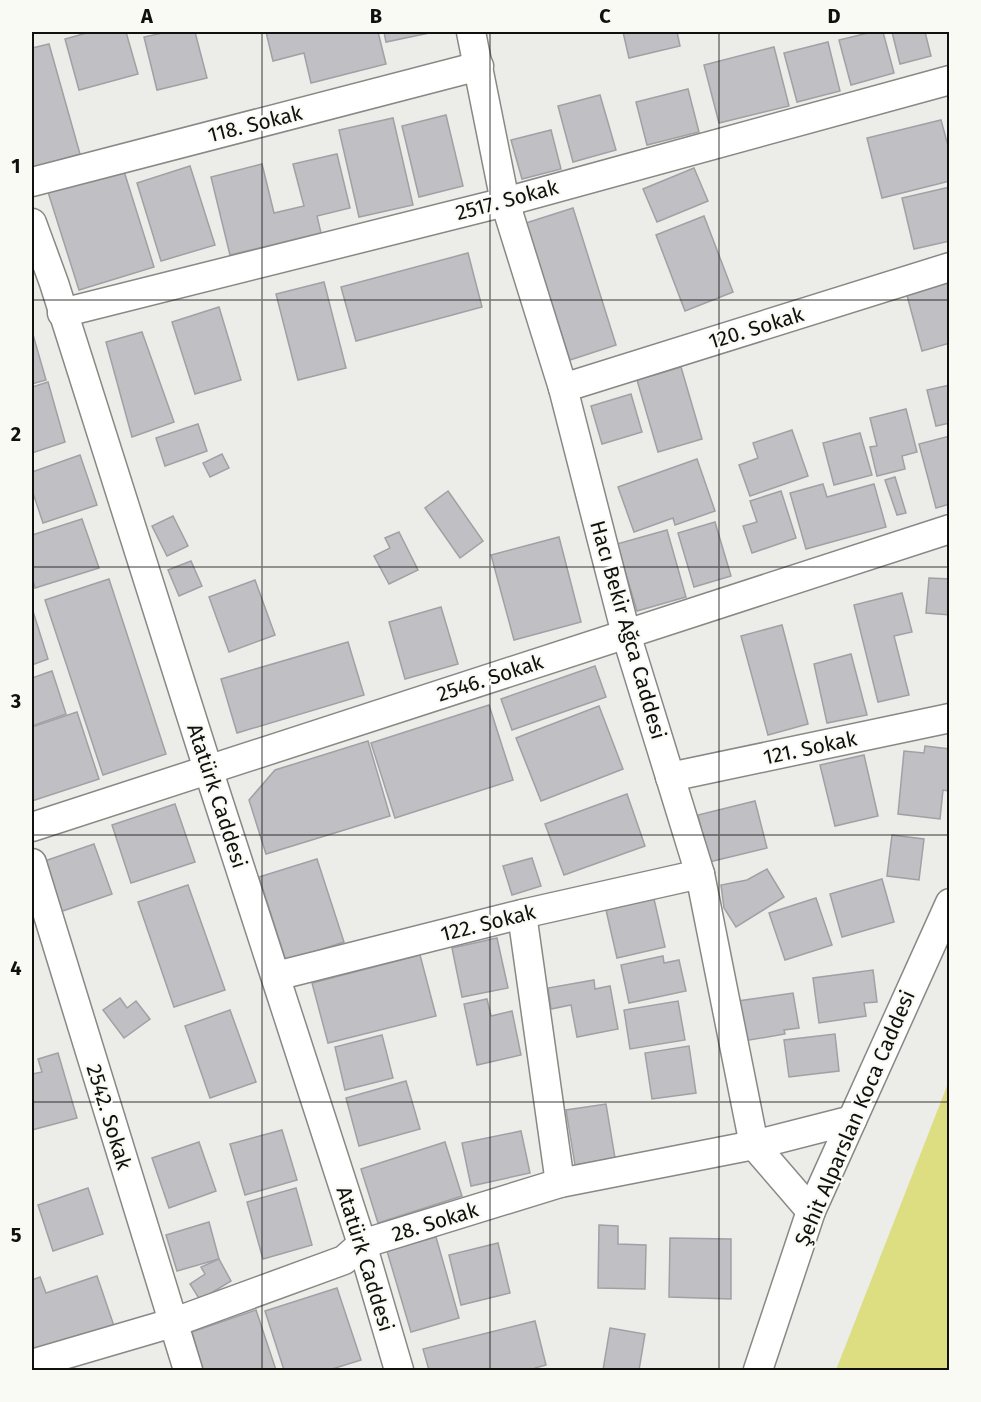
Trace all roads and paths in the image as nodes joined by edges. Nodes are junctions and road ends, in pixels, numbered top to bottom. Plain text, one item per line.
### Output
1 (471, 32) edge
2 (479, 66) junction
3 (950, 80) edge
4 (32, 182) edge
5 (505, 202) junction
6 (32, 223) edge
7 (950, 267) edge
8 (43, 286) edge
9 (62, 313) junction
10 (564, 388) junction
11 (950, 529) edge
12 (626, 634) junction
13 (950, 718) edge
14 (208, 769) junction
15 (670, 777) junction
16 (32, 827) edge
17 (32, 863) edge
18 (700, 874) junction
19 (950, 903) edge
20 (522, 914) junction
21 (276, 976) junction
22 (852, 1120) junction
23 (754, 1145) junction
24 (560, 1183) junction
25 (811, 1211) junction
26 (362, 1244) junction
27 (172, 1323) junction
28 (32, 1364) edge
29 (188, 1371) edge
30 (399, 1371) edge
31 (758, 1371) edge

1 - 2 street, Hacı Bekir Ağca Caddesi
2 - 4 street, 118. Sokak
2 - 5 street, Hacı Bekir Ağca Caddesi
3 - 5 street, 2517. Sokak
5 - 9 street, 2517. Sokak
5 - 10 street, Hacı Bekir Ağca Caddesi
6 - 8 street, Atatürk Caddesi
7 - 10 street, 120. Sokak
8 - 9 street, Atatürk Caddesi
9 - 14 street, Atatürk Caddesi
10 - 12 street, Hacı Bekir Ağca Caddesi
11 - 12 street, 2546. Sokak
12 - 14 street, 2546. Sokak
12 - 15 street, Hacı Bekir Ağca Caddesi
13 - 15 street, 121. Sokak
14 - 16 street, 2546. Sokak
14 - 21 street, Atatürk Caddesi
15 - 18 street, Hacı Bekir Ağca Caddesi
17 - 27 street, 2542. Sokak
18 - 20 street, 122. Sokak
18 - 23 street, Hacı Bekir Ağca Caddesi
19 - 22 street, Şehit Alparslan Koca Caddesi
20 - 21 street, 122. Sokak
20 - 24 street
21 - 26 street, Atatürk Caddesi
22 - 23 street, 28. Sokak
22 - 25 street, Şehit Alparslan Koca Caddesi
23 - 24 street, 28. Sokak
23 - 25 street, Hacı Bekir Ağca Caddesi
24 - 26 street, 28. Sokak
25 - 31 street, Şehit Alparslan Koca Caddesi
26 - 27 street, 28. Sokak
26 - 30 street, Atatürk Caddesi
27 - 28 street, 28. Sokak
27 - 29 street, 2542. Sokak

